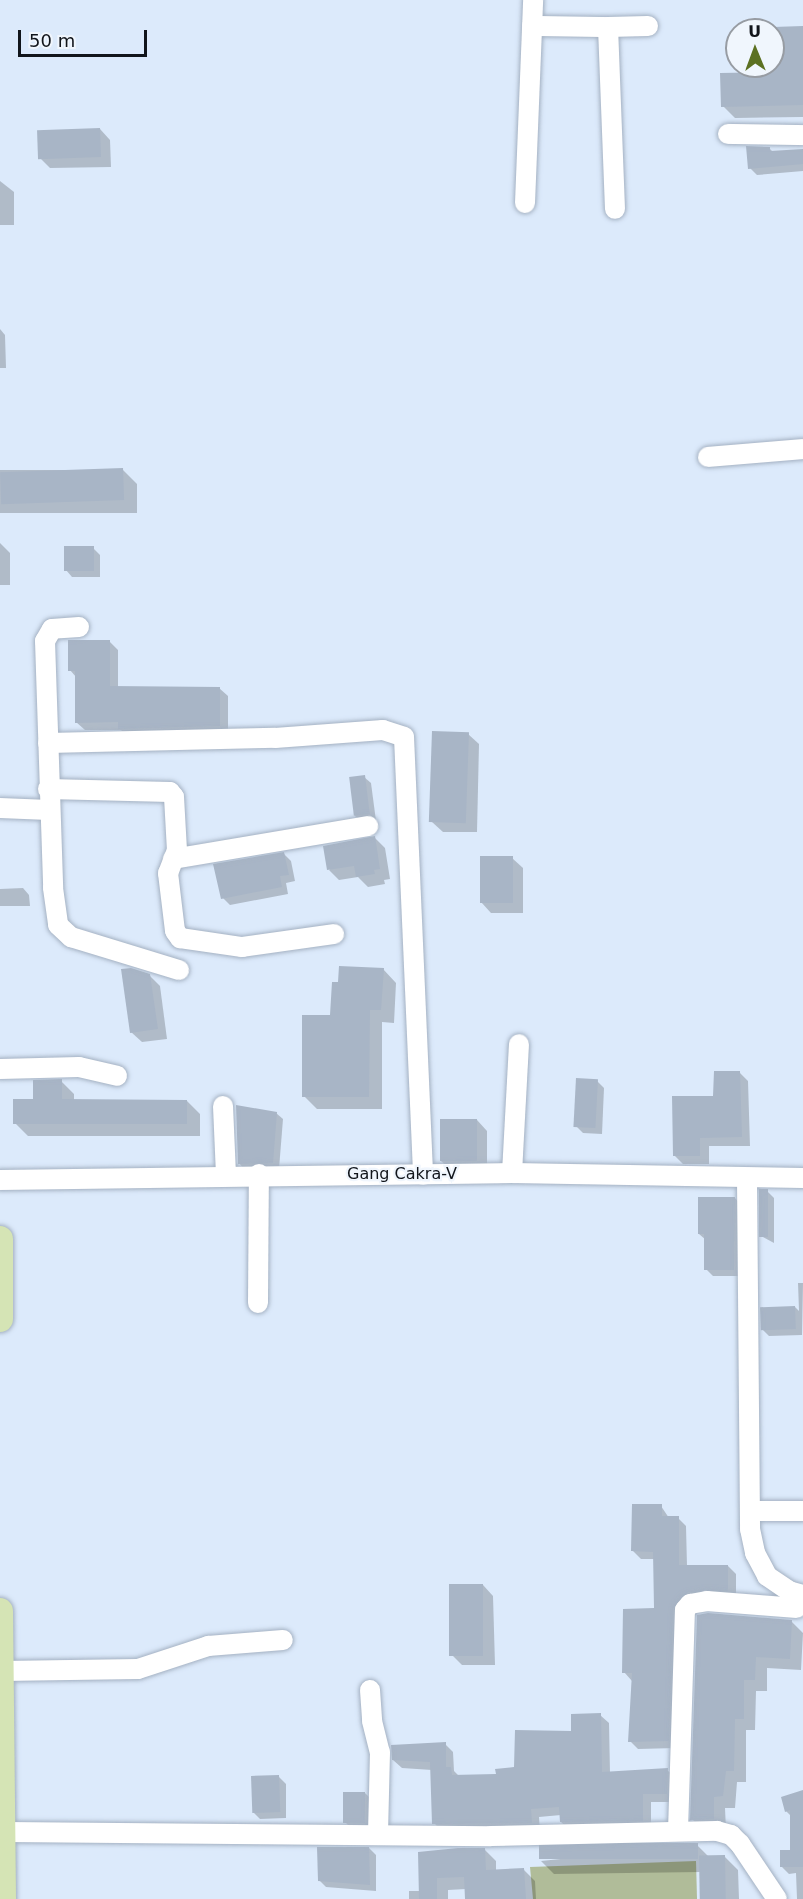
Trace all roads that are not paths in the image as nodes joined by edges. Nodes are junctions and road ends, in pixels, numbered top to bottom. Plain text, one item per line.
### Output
1 (533, 0) edge
2 (532, 26) junction
3 (648, 26) dead end
4 (608, 27) junction
5 (728, 134) dead end
6 (803, 135) edge
7 (525, 203) dead end
8 (615, 209) dead end
9 (803, 449) edge
10 (708, 457) dead end
11 (79, 627) dead end
12 (48, 742) junction
13 (48, 789) junction
14 (0, 808) edge
15 (49, 810) junction
16 (368, 826) dead end
17 (173, 859) junction
18 (334, 934) dead end
19 (179, 970) dead end
20 (519, 1044) dead end
21 (0, 1069) edge
22 (117, 1076) dead end
23 (223, 1106) dead end
24 (512, 1173) junction
25 (226, 1174) junction
26 (258, 1174) junction
27 (423, 1175) junction
28 (803, 1178) edge
29 (747, 1179) junction
30 (0, 1180) edge
31 (0, 1239) edge
32 (258, 1303) dead end
33 (0, 1319) edge
34 (750, 1510) junction
35 (803, 1511) edge
36 (800, 1602) edge
37 (0, 1611) edge
38 (283, 1640) dead end
39 (2, 1671) junction
40 (370, 1690) dead end
41 (2, 1818) edge
42 (678, 1831) junction
43 (378, 1833) junction
44 (3, 1899) edge
45 (777, 1899) edge

1 - 2 street
2 - 4 street
2 - 7 street
3 - 4 street
4 - 8 street
5 - 6 street
9 - 10 street
11 - 12 street
12 - 13 street
12 - 27 street
13 - 15 street
13 - 17 street
14 - 15 street
15 - 19 street
16 - 17 street
17 - 18 street
20 - 24 street
21 - 22 street
23 - 25 street
24 - 27 street, Gang Cakra-V
24 - 29 street, Gang Cakra-V
25 - 26 street, Gang Cakra-V
25 - 30 street, Gang Cakra-V
26 - 27 street, Gang Cakra-V
26 - 32 street
28 - 29 street, Gang Cakra-V
29 - 34 street
31 - 33 main road
34 - 35 street
34 - 36 street
36 - 42 street
37 - 39 main road
38 - 39 street
39 - 41 main road
40 - 43 street
41 - 43 street
41 - 44 main road
42 - 43 street
42 - 45 street

